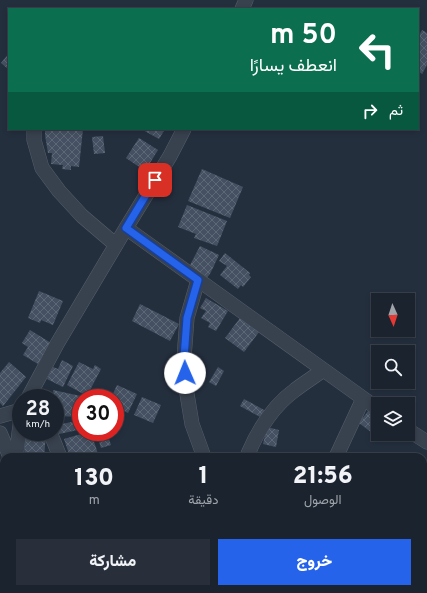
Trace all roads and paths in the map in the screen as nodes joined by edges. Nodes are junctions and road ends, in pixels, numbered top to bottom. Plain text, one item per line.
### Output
1 (34, 130) edge
2 (183, 130) edge
3 (126, 228) junction
4 (116, 245) junction
5 (198, 280) junction
6 (323, 370) junction
7 (35, 389) edge
8 (363, 399) junction
9 (371, 404) edge
10 (12, 413) edge
11 (0, 416) edge
12 (0, 433) edge
13 (415, 434) edge
14 (18, 441) edge
15 (54, 441) edge
16 (427, 442) edge
17 (8, 453) edge
18 (16, 453) edge
19 (58, 453) edge
20 (203, 453) edge
21 (248, 453) edge
22 (338, 453) edge

1 - 4 street
2 - 3 street
3 - 4 street
3 - 5 street
4 - 7 street
5 - 6 street
5 - 20 street
6 - 8 street
6 - 21 street
8 - 9 street
8 - 22 street
10 - 11 street
12 - 17 street
13 - 16 street
14 - 18 street
15 - 19 street

